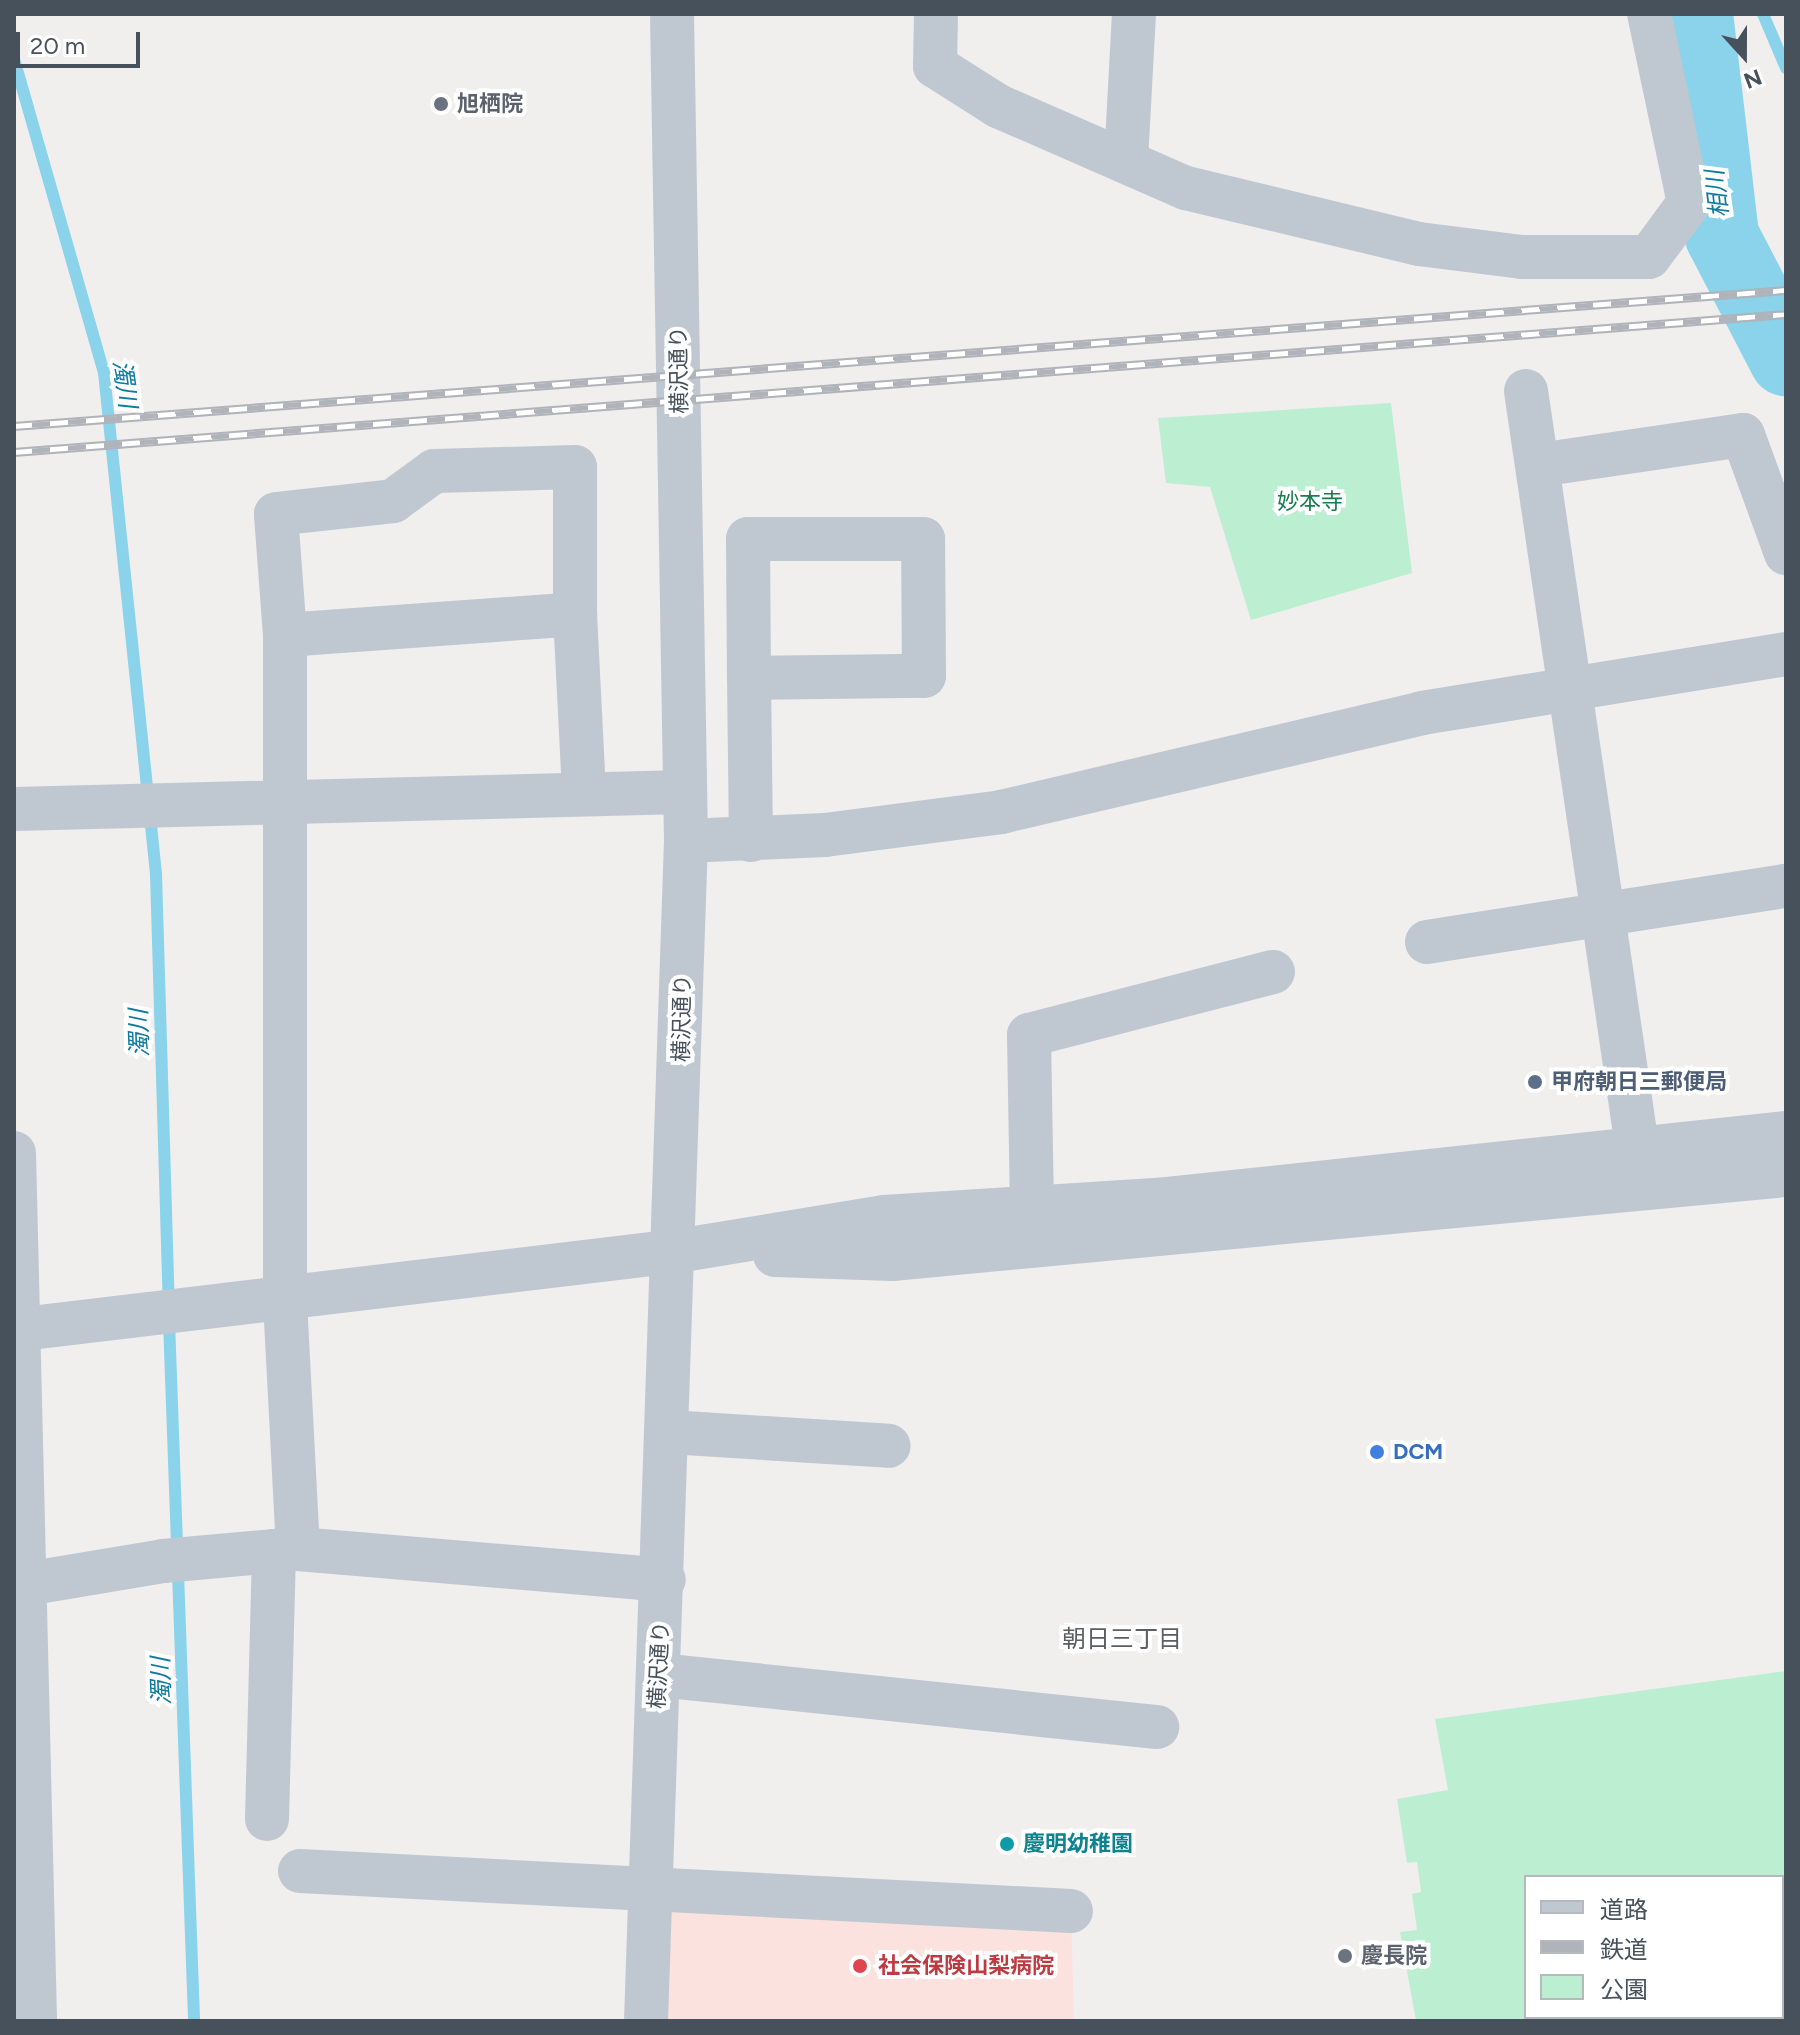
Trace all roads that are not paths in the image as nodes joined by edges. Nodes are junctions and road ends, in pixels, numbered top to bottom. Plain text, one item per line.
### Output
1 (672, 14) edge
2 (936, 14) edge
3 (1134, 14) edge
4 (1649, 14) edge
5 (1126, 161) junction
6 (1526, 391) dead end
7 (1539, 465) junction
8 (1786, 553) edge
9 (575, 614) junction
10 (285, 635) junction
11 (1786, 654) edge
12 (749, 678) junction
13 (1570, 687) junction
14 (584, 792) junction
15 (684, 792) junction
16 (281, 803) junction
17 (14, 809) edge
18 (751, 840) junction
19 (686, 841) junction
20 (1786, 886) edge
21 (1602, 911) junction
22 (1427, 942) dead end
23 (1273, 972) dead end
24 (1786, 1133) edge
25 (14, 1153) edge
26 (1640, 1169) junction
27 (1786, 1175) edge
28 (1032, 1208) junction
29 (677, 1251) junction
30 (285, 1298) junction
31 (16, 1329) edge
32 (669, 1432) junction
33 (889, 1446) dead end
34 (286, 1550) junction
35 (664, 1580) junction
36 (19, 1586) edge
37 (659, 1675) junction
38 (1157, 1727) dead end
39 (267, 1819) dead end
40 (300, 1871) dead end
41 (651, 1894) junction
42 (1071, 1911) dead end
43 (35, 2021) edge
44 (646, 2021) edge

1 - 15 street, 横沢通り
2 - 5 street
3 - 5 street
4 - 5 street
6 - 7 street
7 - 8 street
7 - 13 street
9 - 10 street
9 - 10 street
9 - 14 street
10 - 16 street
11 - 13 street
12 - 12 street
12 - 18 street
13 - 18 street
13 - 21 street
14 - 15 street
14 - 16 street
15 - 19 street, 横沢通り
16 - 17 street
16 - 30 street
18 - 19 street
19 - 29 street, 横沢通り
20 - 21 street
21 - 22 street
21 - 26 street
23 - 28 street
24 - 26 street
25 - 31 street
26 - 27 street
26 - 28 street
26 - 29 street
28 - 29 street
29 - 30 street
29 - 32 street, 横沢通り
30 - 31 street
30 - 34 street
31 - 36 street
32 - 33 street
32 - 35 street, 横沢通り
34 - 35 street
34 - 36 street
34 - 39 street
35 - 37 street, 横沢通り
36 - 43 street
37 - 38 street
37 - 41 street, 横沢通り
40 - 41 street
41 - 42 street
41 - 44 street, 横沢通り

